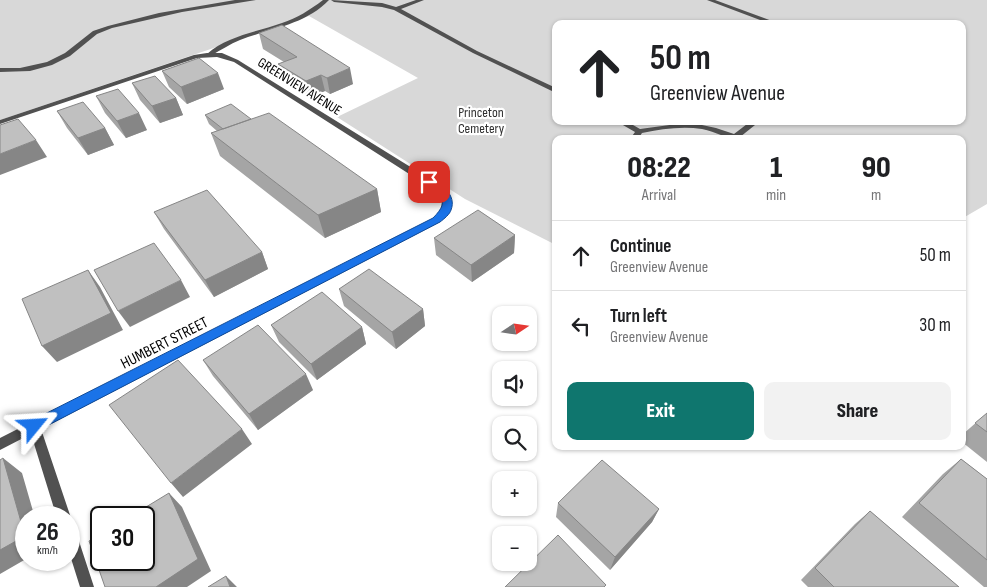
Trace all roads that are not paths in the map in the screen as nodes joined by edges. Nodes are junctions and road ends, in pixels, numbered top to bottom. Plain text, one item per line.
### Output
1 (253, 0) edge
2 (326, 0) edge
3 (334, 0) edge
4 (421, 0) edge
5 (710, 0) edge
6 (396, 9) junction
7 (766, 20) edge
8 (210, 54) junction
9 (0, 70) edge
10 (552, 89) edge
11 (0, 122) edge
12 (628, 125) edge
13 (667, 125) edge
14 (667, 125) edge
15 (751, 125) edge
16 (639, 130) junction
17 (636, 135) edge
18 (728, 135) edge
19 (740, 135) edge
20 (342, 269) joint
21 (34, 426) junction
22 (0, 444) edge
23 (60, 506) edge
24 (80, 566) edge
25 (87, 587) edge

1 - 9 street
2 - 8 street
3 - 6 street
4 - 6 street
5 - 7 street
6 - 10 street
8 - 11 street, GREENVIEW AVENUE
8 - 20 street, GREENVIEW AVENUE
12 - 16 street
13 - 16 street
14 - 18 street
15 - 19 street
16 - 17 street
20 - 21 street, HUMBERT STREET
21 - 22 street, HUMBERT STREET
21 - 23 street
24 - 25 street

